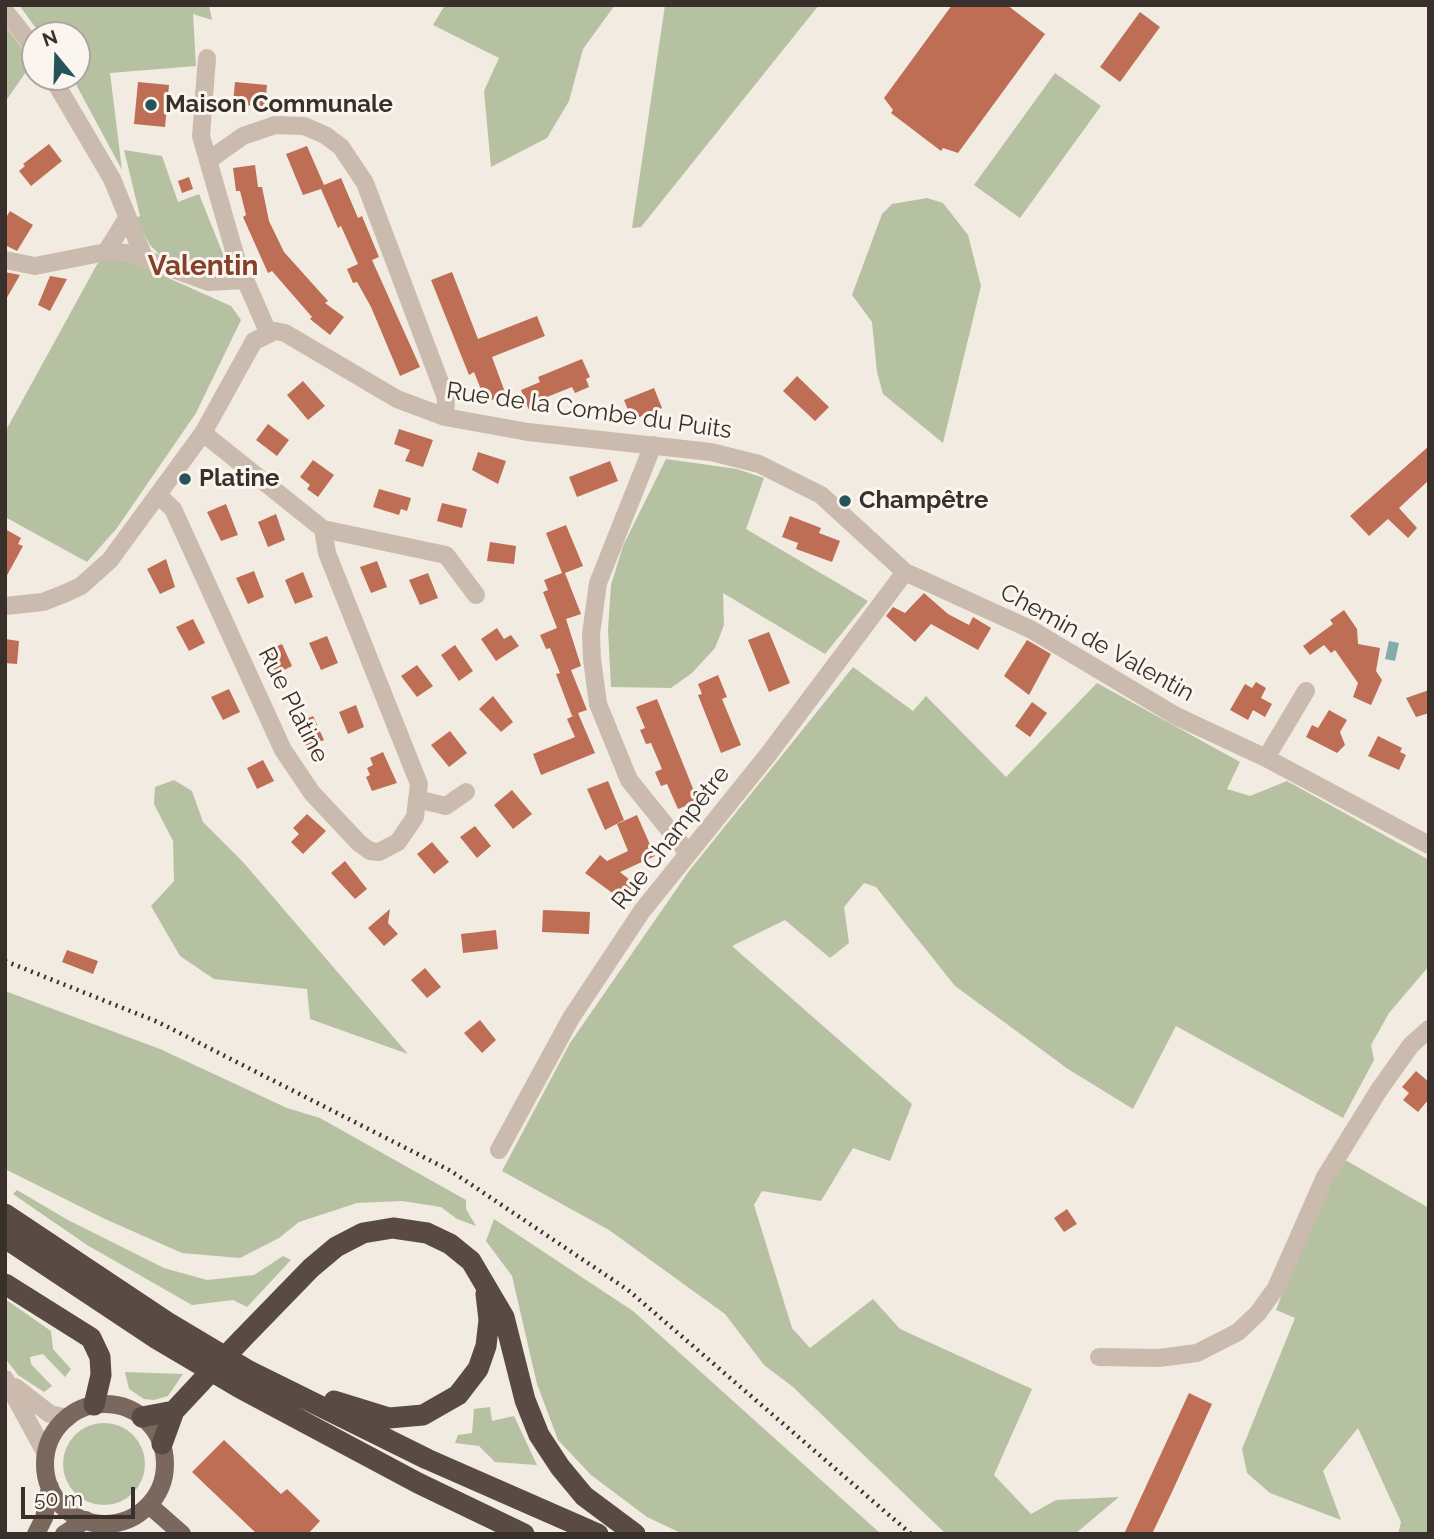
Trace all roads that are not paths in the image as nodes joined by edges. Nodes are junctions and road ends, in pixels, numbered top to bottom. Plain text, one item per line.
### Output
1 (5, 11) edge
2 (21, 31) edge
3 (206, 58) dead end
4 (60, 91) edge
5 (209, 160) junction
6 (126, 220) junction
7 (106, 252) junction
8 (144, 257) junction
9 (5, 260) edge
10 (244, 280) junction
11 (268, 332) junction
12 (445, 417) junction
13 (202, 433) junction
14 (653, 445) junction
15 (159, 496) junction
16 (323, 528) junction
17 (905, 572) junction
18 (477, 595) dead end
19 (5, 606) edge
20 (1306, 691) dead end
21 (1265, 758) junction
22 (466, 792) dead end
23 (417, 799) junction
24 (1429, 845) edge
25 (688, 853) junction
26 (1429, 1030) edge
27 (499, 1150) dead end
28 (5, 1214) edge
29 (5, 1238) edge
30 (485, 1282) junction
31 (5, 1284) edge
32 (1099, 1357) dead end
33 (249, 1371) junction
34 (5, 1378) edge
35 (94, 1405) junction
36 (174, 1411) junction
37 (142, 1417) junction
38 (68, 1418) junction
39 (162, 1444) junction
40 (47, 1454) junction
41 (50, 1487) junction
42 (149, 1505) junction
43 (86, 1520) junction
44 (36, 1534) edge
45 (64, 1534) edge
46 (182, 1534) edge
47 (524, 1534) edge
48 (598, 1534) edge
49 (635, 1534) edge

1 - 2 street
3 - 5 street
4 - 6 street
5 - 10 street
5 - 12 street
6 - 7 street
6 - 8 street
7 - 8 street
7 - 9 street
8 - 10 street
10 - 11 street
11 - 12 street, Rue de la Combe du Puits
11 - 13 street
12 - 14 street, Rue de la Combe du Puits
13 - 15 street
13 - 16 street
14 - 17 street, Rue de la Combe du Puits
14 - 25 street
15 - 19 street
15 - 23 street, Rue Platine
16 - 18 street
16 - 23 street, Rue Platine
17 - 21 street, Chemin de Valentin
17 - 25 street, Rue Champêtre
20 - 21 street
21 - 24 street, Chemin de Valentin
22 - 23 street
25 - 27 street, Rue Champêtre
26 - 32 street
28 - 33 highway
29 - 47 highway
30 - 33 highway
30 - 36 highway, bridge
30 - 49 highway
31 - 35 highway
33 - 48 highway
34 - 38 street
34 - 40 street
35 - 37 main road
35 - 38 main road
36 - 37 highway
36 - 39 highway
37 - 39 main road
38 - 40 main road
39 - 42 main road
40 - 41 main road
41 - 43 main road
41 - 44 main road
42 - 43 main road
42 - 46 main road
43 - 45 main road

